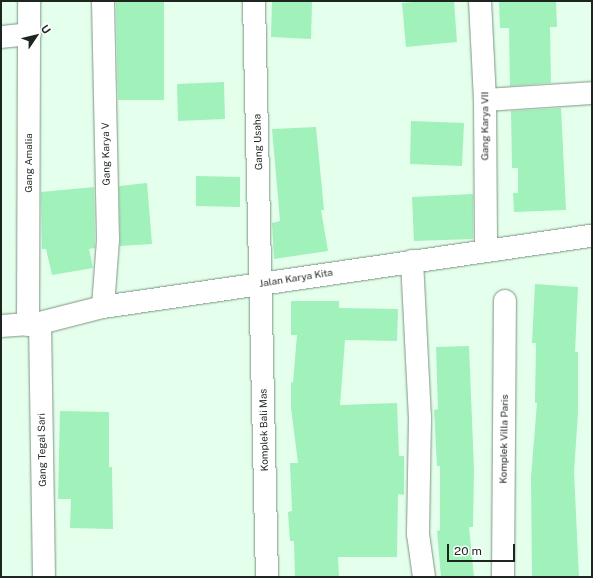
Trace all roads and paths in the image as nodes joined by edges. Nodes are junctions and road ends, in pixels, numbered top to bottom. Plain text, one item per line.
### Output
1 (29, 1) edge
2 (103, 1) edge
3 (254, 1) edge
4 (480, 1) edge
5 (30, 34) junction
6 (1, 38) edge
7 (592, 93) edge
8 (485, 100) junction
9 (592, 236) edge
10 (486, 251) junction
11 (412, 261) junction
12 (261, 284) junction
13 (505, 301) dead end
14 (103, 307) junction
15 (34, 324) junction
16 (1, 326) edge
17 (44, 577) edge
18 (267, 577) edge
19 (424, 577) edge
20 (503, 577) edge

1 - 5 street, Gang Amalia
2 - 14 street, Gang Karya V
3 - 12 street, Gang Usaha
4 - 8 street, Gang Karya VII
5 - 6 street
5 - 15 street, Gang Amalia
7 - 8 street
8 - 10 street, Gang Karya VII
9 - 10 street, Jalan Karya Kita
10 - 11 street, Jalan Karya Kita
11 - 12 street, Jalan Karya Kita
11 - 19 street
12 - 14 street, Jalan Karya Kita
12 - 18 street, Komplek Bali Mas
13 - 20 street, Komplek Villa Paris
14 - 15 street, Jalan Karya Kita
15 - 16 street, Jalan Karya Kita
15 - 17 street, Gang Tegal Sari

